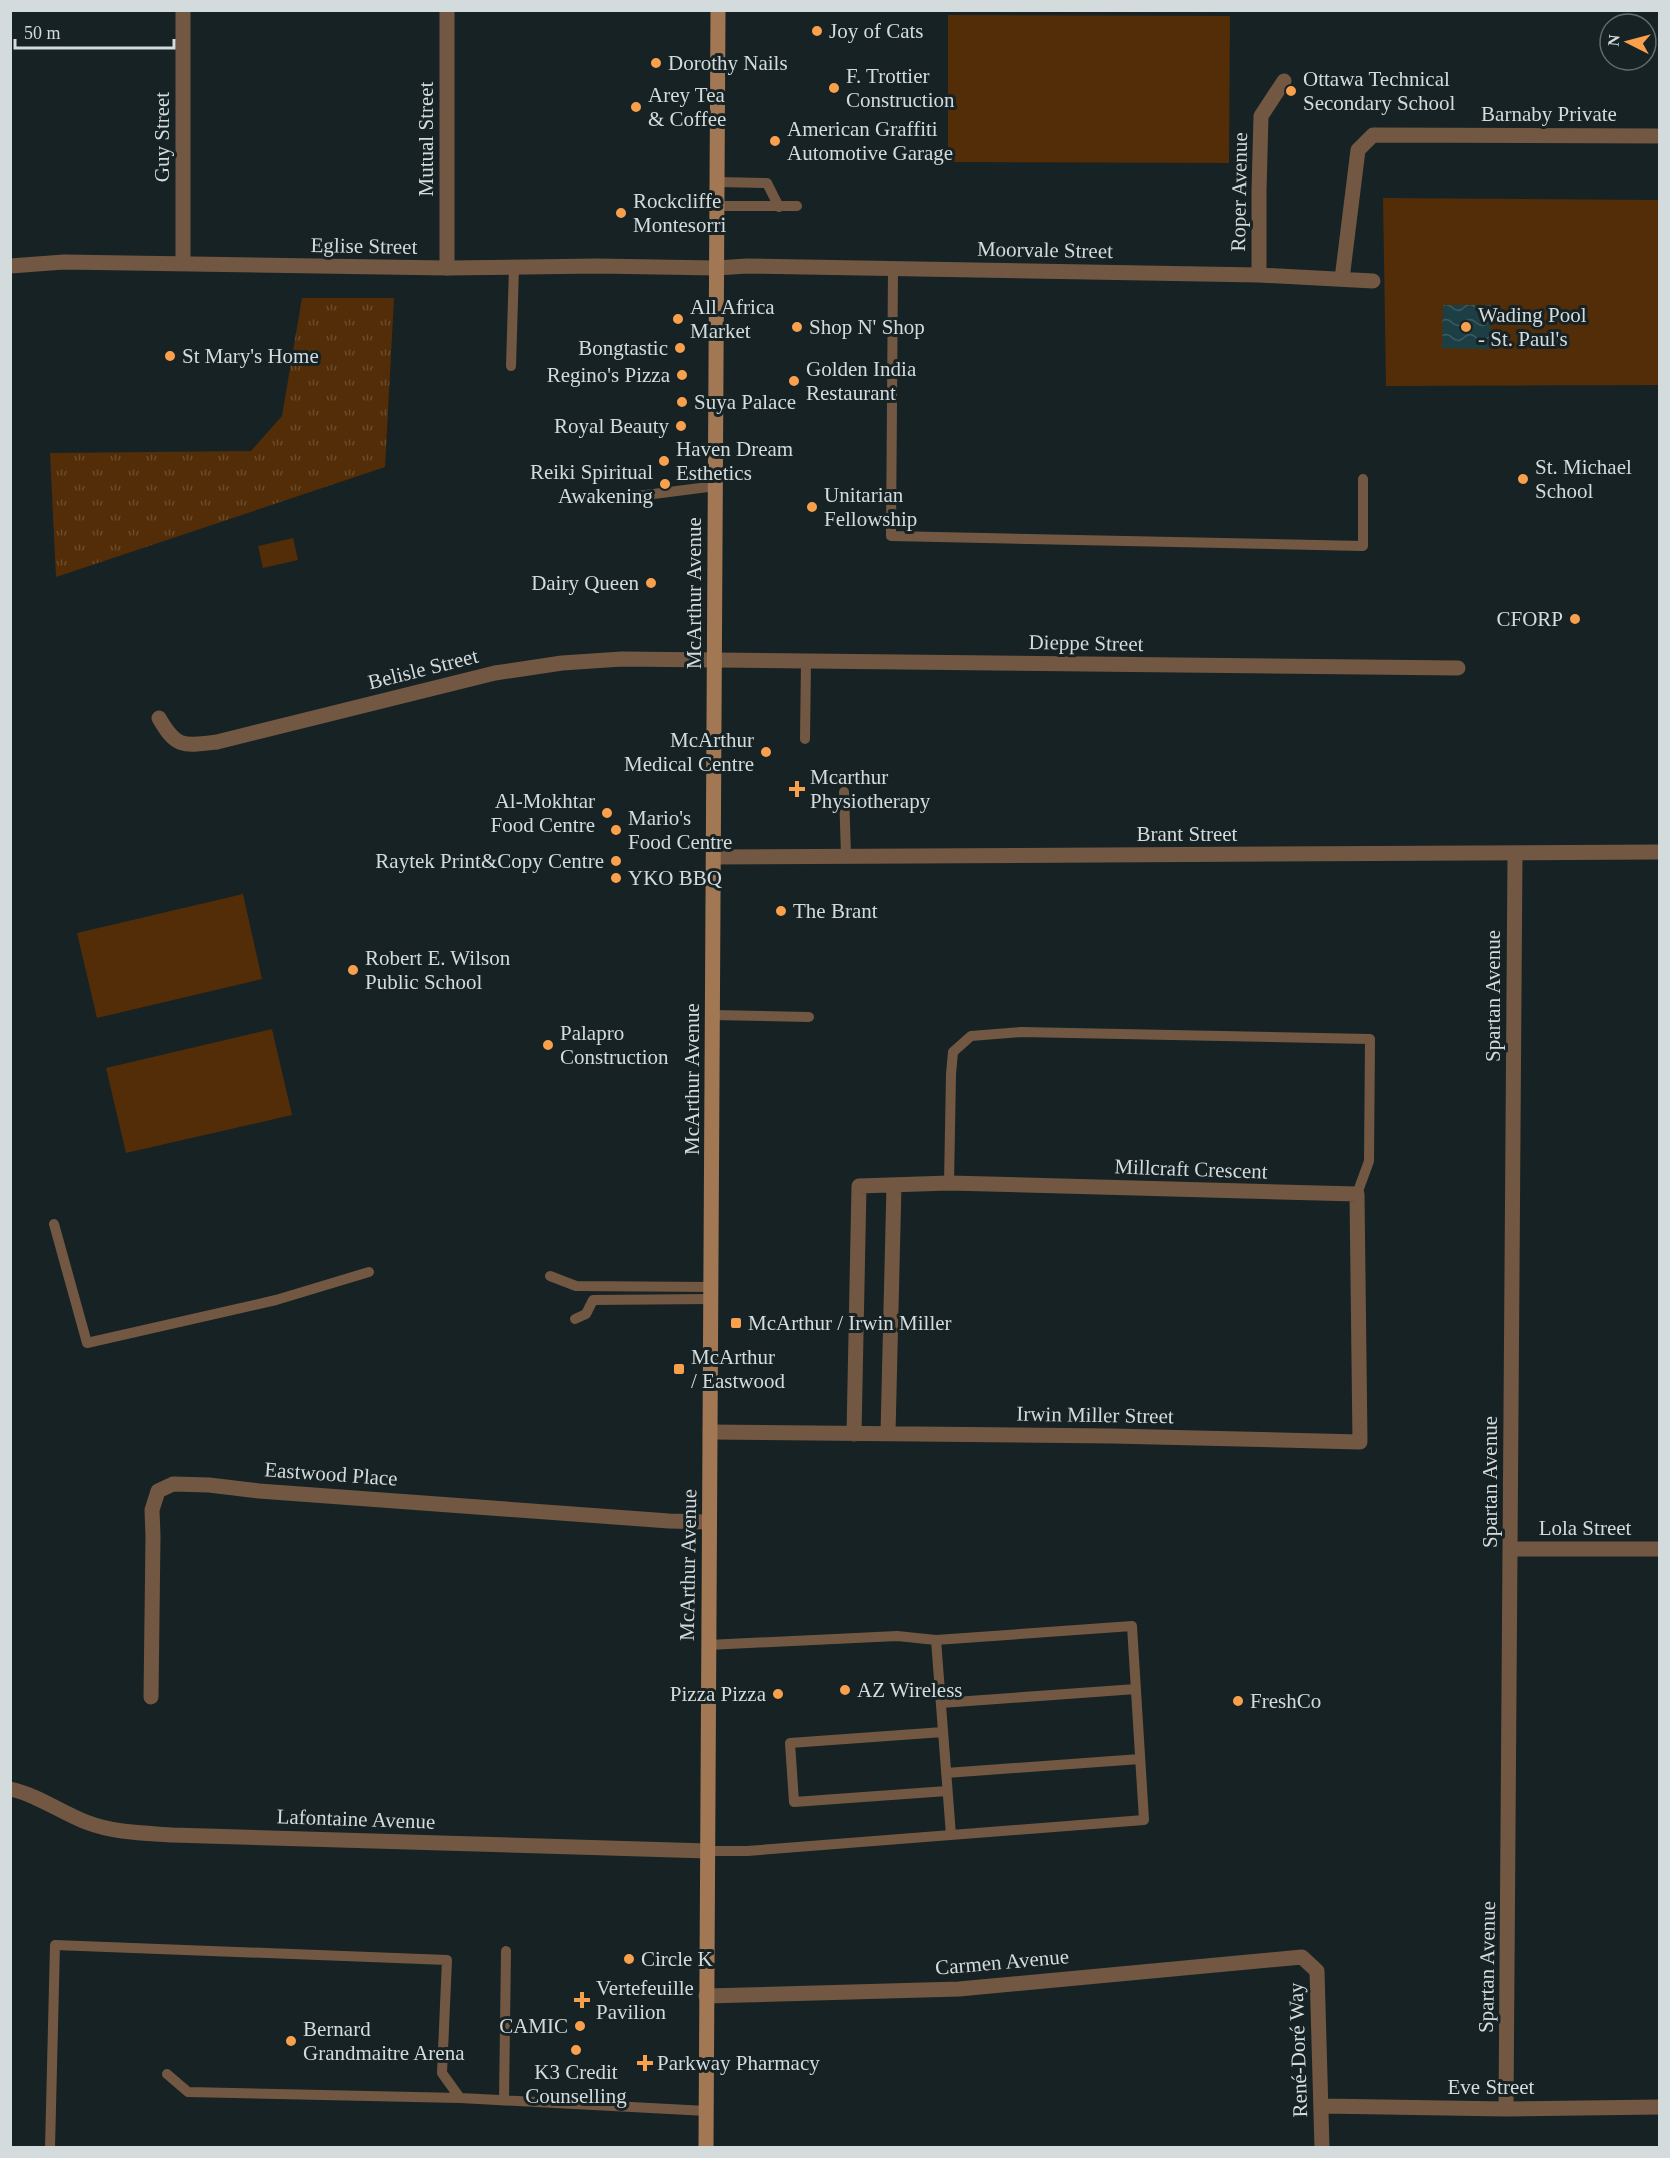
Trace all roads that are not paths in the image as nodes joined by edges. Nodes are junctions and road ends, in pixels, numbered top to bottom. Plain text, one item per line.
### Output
1 (183, 10) edge
2 (447, 10) edge
3 (718, 10) edge
4 (1284, 81) dead end
5 (1659, 135) edge
6 (718, 182) junction
7 (797, 206) dead end
8 (718, 207) junction
9 (779, 207) junction
10 (183, 263) junction
11 (10, 266) edge
12 (514, 267) junction
13 (447, 268) junction
14 (717, 268) junction
15 (893, 268) junction
16 (1259, 275) junction
17 (1342, 279) junction
18 (1372, 281) dead end
19 (511, 366) dead end
20 (1363, 479) dead end
21 (716, 486) junction
22 (614, 499) dead end
23 (714, 659) junction
24 (806, 661) junction
25 (1458, 668) dead end
26 (159, 718) dead end
27 (805, 739) dead end
28 (844, 792) dead end
29 (1659, 852) edge
30 (1515, 854) junction
31 (846, 856) junction
32 (714, 857) junction
33 (713, 1015) junction
34 (809, 1017) dead end
35 (949, 1183) junction
36 (894, 1185) junction
37 (1357, 1194) junction
38 (54, 1224) dead end
39 (369, 1272) dead end
40 (550, 1276) dead end
41 (710, 1293) junction
42 (575, 1318) dead end
43 (710, 1432) junction
44 (888, 1433) junction
45 (854, 1434) junction
46 (709, 1522) junction
47 (1511, 1549) junction
48 (1659, 1549) edge
49 (936, 1640) junction
50 (708, 1645) junction
51 (1136, 1689) junction
52 (151, 1697) dead end
53 (941, 1703) junction
54 (943, 1732) junction
55 (1140, 1759) junction
56 (946, 1773) junction
57 (10, 1788) edge
58 (947, 1791) junction
59 (951, 1835) junction
60 (708, 1851) junction
61 (506, 1951) dead end
62 (1302, 1957) joint
63 (706, 1996) junction
64 (167, 2074) dead end
65 (460, 2098) junction
66 (504, 2100) junction
67 (1322, 2106) junction
68 (1659, 2107) edge
69 (1506, 2109) junction
70 (707, 2111) junction
71 (50, 2148) edge
72 (706, 2148) edge
73 (1322, 2148) edge

1 - 10 street, Guy Street
2 - 13 street, Mutual Street
3 - 6 main road, McArthur Avenue
4 - 16 street, Roper Avenue
5 - 17 street, Barnaby Private
6 - 8 main road, McArthur Avenue
6 - 9 lane
7 - 9 lane
8 - 9 lane
8 - 14 main road, McArthur Avenue
10 - 11 street, Eglise Street
10 - 13 street, Eglise Street
12 - 13 street, Eglise Street
12 - 14 street, Eglise Street
12 - 19 lane
14 - 15 street, Moorvale Street
14 - 21 main road, McArthur Avenue
15 - 16 street, Moorvale Street
15 - 20 lane
16 - 17 street, Moorvale Street
17 - 18 street, Moorvale Street
21 - 22 lane
21 - 23 main road, McArthur Avenue
23 - 24 street, Dieppe Street
23 - 26 street, Belisle Street
23 - 32 main road, McArthur Avenue
24 - 25 street, Dieppe Street
24 - 27 lane
28 - 31 lane
29 - 30 street, Brant Street
30 - 31 street, Brant Street
30 - 47 street, Spartan Avenue
31 - 32 street, Brant Street
32 - 33 main road, McArthur Avenue
33 - 34 lane
33 - 41 main road, McArthur Avenue
35 - 36 street, Millcraft Crescent
35 - 37 street, Millcraft Crescent
35 - 37 lane
36 - 44 street
36 - 45 street, Millcraft Crescent
37 - 44 street, Irwin Miller Street
38 - 39 lane
40 - 41 lane
41 - 42 lane
41 - 43 main road, McArthur Avenue
43 - 45 street, Irwin Miller Street
43 - 46 main road, McArthur Avenue
44 - 45 street, Irwin Miller Street
46 - 50 main road, McArthur Avenue
46 - 52 street, Eastwood Place
47 - 48 street, Lola Street
47 - 69 street, Spartan Avenue
49 - 50 lane
49 - 51 lane
49 - 53 lane
50 - 60 main road, McArthur Avenue
51 - 53 lane
51 - 55 lane
53 - 54 lane
54 - 56 lane
54 - 58 lane
55 - 56 lane
55 - 59 lane
56 - 58 lane
57 - 60 street, Lafontaine Avenue
58 - 59 lane
59 - 60 lane
60 - 63 main road, McArthur Avenue
61 - 66 lane
62 - 63 street, Carmen Avenue
62 - 67 street, René-Doré Way
63 - 70 main road, McArthur Avenue
64 - 65 lane
65 - 66 lane
65 - 71 lane
66 - 70 lane
67 - 69 street, Eve Street
67 - 73 street, René-Doré Way
68 - 69 street, Eve Street
70 - 72 main road, McArthur Avenue

